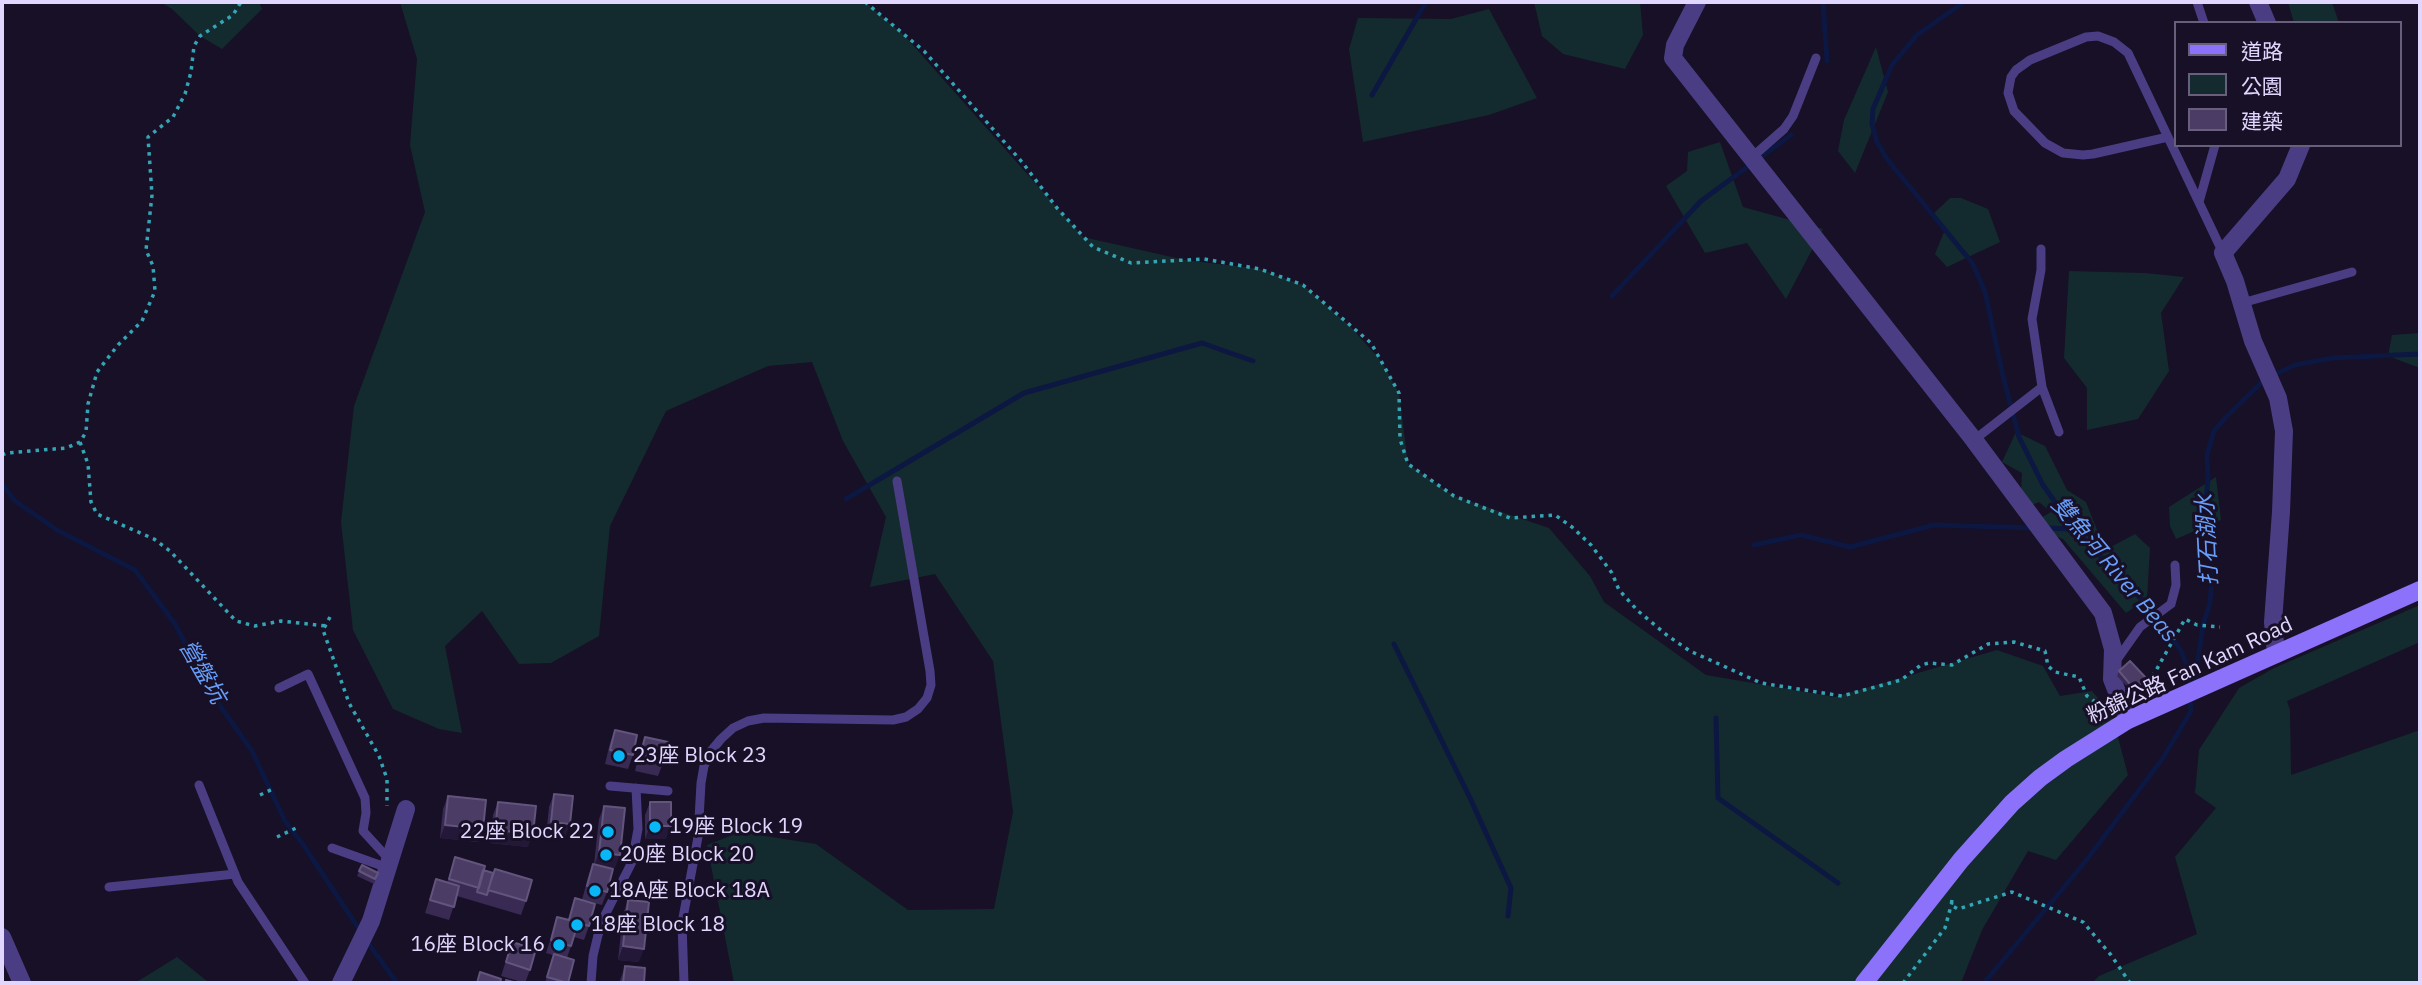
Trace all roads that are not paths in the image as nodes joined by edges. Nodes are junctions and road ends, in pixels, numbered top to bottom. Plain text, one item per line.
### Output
1 (1697, 2) edge
2 (2197, 2) edge
3 (2258, 2) edge
4 (2203, 21) edge
5 (2266, 21) edge
6 (1816, 58) dead end
7 (2168, 137) junction
8 (2215, 147) edge
9 (2300, 147) edge
10 (1751, 158) junction
11 (2199, 202) junction
12 (2041, 249) dead end
13 (2223, 253) junction
14 (2352, 272) dead end
15 (2242, 303) junction
16 (2042, 387) junction
17 (2059, 432) dead end
18 (1974, 440) junction
19 (897, 481) dead end
20 (2175, 565) dead end
21 (2420, 590) edge
22 (2276, 654) junction
23 (2111, 668) junction
24 (279, 688) dead end
25 (2128, 720) junction
26 (199, 785) dead end
27 (610, 786) dead end
28 (636, 788) junction
29 (668, 791) dead end
30 (406, 809) dead end
31 (332, 848) dead end
32 (390, 864) junction
33 (235, 874) junction
34 (109, 887) dead end
35 (2, 937) edge
36 (22, 983) edge
37 (305, 983) edge
38 (341, 983) edge
39 (352, 983) edge
40 (591, 983) edge
41 (684, 983) edge
42 (1864, 983) edge

1 - 10 street
2 - 4 lane
3 - 5 street
6 - 10 lane
7 - 7 lane
7 - 11 lane
8 - 11 lane
9 - 13 street
10 - 18 street
11 - 13 lane
12 - 16 lane
13 - 15 street
14 - 15 lane
15 - 22 street
16 - 17 lane
16 - 18 lane
18 - 23 street
19 - 41 lane
20 - 23 lane
21 - 22 main road, 粉錦公路 Fan Kam Road
22 - 25 main road, 粉錦公路 Fan Kam Road
23 - 25 street
24 - 32 lane
25 - 42 main road, 粉錦公路 Fan Kam Road
26 - 33 lane
27 - 28 lane
28 - 29 lane
28 - 40 lane
30 - 32 street
31 - 32 lane
32 - 38 street
33 - 34 lane
33 - 37 lane
35 - 36 street
38 - 39 lane

